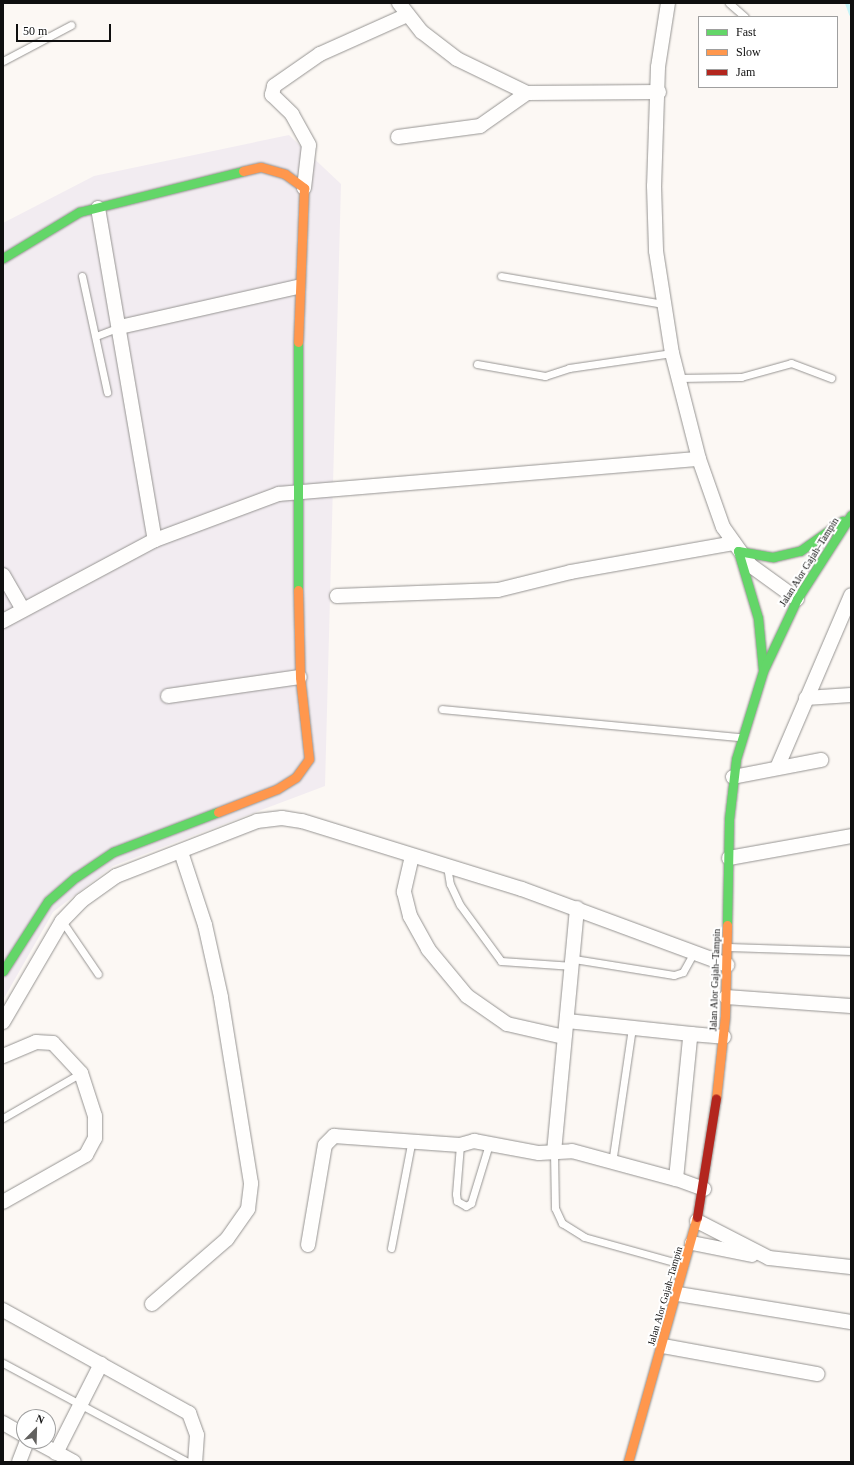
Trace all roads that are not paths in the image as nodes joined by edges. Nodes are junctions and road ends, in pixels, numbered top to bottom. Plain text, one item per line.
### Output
1 (399, 3) edge
2 (668, 3) edge
3 (729, 3) edge
4 (407, 15) junction
5 (744, 16) edge
6 (71, 25) dead end
7 (3, 61) edge
8 (659, 92) junction
9 (527, 93) junction
10 (398, 137) dead end
11 (304, 188) junction
12 (98, 208) junction
13 (3, 258) edge
14 (82, 276) dead end
15 (501, 276) dead end
16 (298, 287) junction
17 (663, 304) junction
18 (120, 327) junction
19 (96, 336) junction
20 (672, 353) junction
21 (477, 364) dead end
22 (679, 378) junction
23 (830, 378) dead end
24 (108, 392) dead end
25 (699, 459) junction
26 (299, 493) junction
27 (851, 515) edge
28 (155, 540) junction
29 (736, 547) junction
30 (3, 576) edge
31 (851, 595) edge
32 (337, 596) dead end
33 (797, 599) junction
34 (23, 609) junction
35 (3, 621) edge
36 (763, 672) junction
37 (300, 677) junction
38 (851, 695) edge
39 (168, 696) dead end
40 (806, 698) junction
41 (442, 710) dead end
42 (742, 737) junction
43 (821, 760) dead end
44 (777, 768) junction
45 (733, 777) junction
46 (851, 836) edge
47 (181, 852) junction
48 (412, 856) junction
49 (729, 858) junction
50 (447, 866) junction
51 (577, 908) junction
52 (62, 921) junction
53 (29, 930) junction
54 (47, 944) junction
55 (728, 947) junction
56 (851, 951) edge
57 (693, 954) junction
58 (574, 962) junction
59 (727, 965) junction
60 (3, 971) edge
61 (98, 974) dead end
62 (726, 997) junction
63 (851, 1006) edge
64 (567, 1021) junction
65 (3, 1022) edge
66 (632, 1028) junction
67 (691, 1034) junction
68 (564, 1037) junction
69 (724, 1037) junction
70 (3, 1056) edge
71 (81, 1073) junction
72 (3, 1118) edge
73 (411, 1144) junction
74 (489, 1144) junction
75 (460, 1145) junction
76 (554, 1152) junction
77 (612, 1163) junction
78 (676, 1179) junction
79 (704, 1189) junction
80 (3, 1202) edge
81 (697, 1221) junction
82 (692, 1243) junction
83 (308, 1245) dead end
84 (391, 1248) dead end
85 (769, 1258) junction
86 (686, 1265) junction
87 (851, 1267) edge
88 (678, 1294) junction
89 (152, 1304) dead end
90 (3, 1310) edge
91 (851, 1322) edge
92 (663, 1346) junction
93 (3, 1363) edge
94 (101, 1364) junction
95 (817, 1374) dead end
96 (80, 1405) junction
97 (3, 1423) edge
98 (16, 1430) edge
99 (24, 1449) edge
100 (49, 1449) edge
101 (67, 1459) edge
102 (19, 1462) edge
103 (188, 1462) edge
104 (195, 1462) edge
105 (628, 1462) edge

1 - 4 street
2 - 8 street
3 - 5 lane
4 - 9 street
4 - 11 street
6 - 7 lane
8 - 9 street
8 - 17 street
9 - 10 street
11 - 12 street
11 - 16 street
12 - 13 street
12 - 18 street
14 - 19 lane
15 - 17 lane
16 - 18 street
16 - 26 street
17 - 20 street
18 - 19 lane
18 - 28 street
19 - 24 lane
20 - 21 lane
20 - 22 street
22 - 23 lane
22 - 25 street
25 - 26 street
25 - 29 street
26 - 28 street
26 - 37 street
27 - 29 street
27 - 33 street, Jalan Alor Gajah–Tampin
28 - 34 street
29 - 32 street
29 - 33 street
29 - 36 street
30 - 34 street
31 - 40 street
33 - 36 street, Jalan Alor Gajah–Tampin
34 - 35 street
36 - 42 street, Jalan Alor Gajah–Tampin
37 - 39 street
37 - 53 street
38 - 40 street
40 - 44 street
41 - 42 lane
42 - 45 street, Jalan Alor Gajah–Tampin
43 - 44 street
44 - 45 street
45 - 49 street, Jalan Alor Gajah–Tampin
46 - 49 street
47 - 48 street
47 - 52 street
47 - 89 street
48 - 50 street
48 - 68 street
49 - 55 street, Jalan Alor Gajah–Tampin
50 - 51 street
50 - 58 lane
51 - 57 street
51 - 58 street
52 - 54 street
52 - 61 lane
53 - 54 street
53 - 60 street
54 - 65 street
55 - 56 lane
55 - 59 street, Jalan Alor Gajah–Tampin
57 - 58 lane
57 - 59 street
58 - 64 street
59 - 62 street, Jalan Alor Gajah–Tampin
62 - 63 street
62 - 69 street, Jalan Alor Gajah–Tampin
64 - 66 street
64 - 68 street
66 - 67 street
66 - 77 lane
67 - 69 street
67 - 78 street
68 - 76 street
69 - 79 street, Jalan Alor Gajah–Tampin
70 - 71 street
71 - 72 lane
71 - 80 street
73 - 75 street
73 - 83 street
73 - 84 lane
74 - 75 street
74 - 75 lane
74 - 76 street
76 - 77 street
76 - 86 lane
77 - 78 street
78 - 79 street
79 - 81 street, Jalan Alor Gajah–Tampin
81 - 82 street, Jalan Alor Gajah–Tampin
81 - 85 street
82 - 85 street
82 - 86 street, Jalan Alor Gajah–Tampin
85 - 87 street
86 - 88 street, Jalan Alor Gajah–Tampin
88 - 91 street
88 - 92 street, Jalan Alor Gajah–Tampin
90 - 94 street
92 - 95 street
92 - 105 street, Jalan Alor Gajah–Tampin
93 - 96 lane
94 - 96 street
94 - 104 street
96 - 101 street
96 - 103 lane
97 - 98 street
99 - 102 street
100 - 101 street

